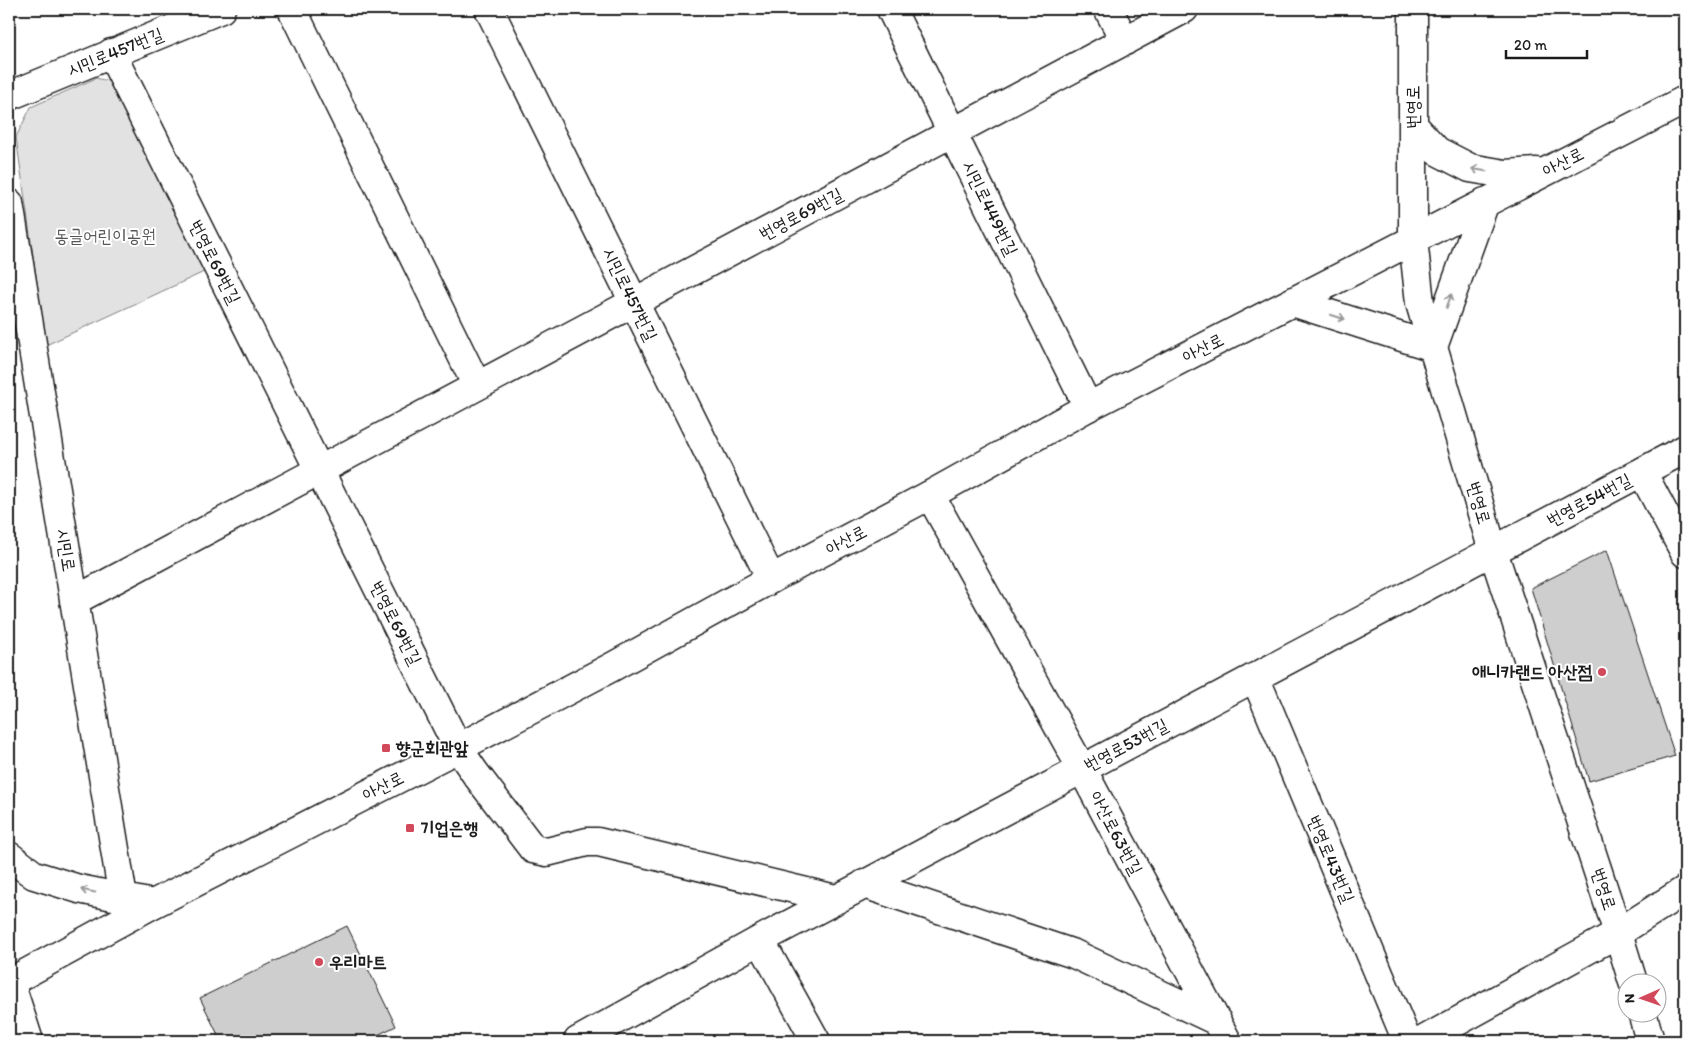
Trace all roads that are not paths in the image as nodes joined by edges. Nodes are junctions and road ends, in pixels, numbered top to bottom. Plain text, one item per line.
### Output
1 (221, 9) edge
2 (292, 9) edge
3 (489, 9) edge
4 (891, 9) edge
5 (1108, 9) edge
6 (1184, 9) edge
7 (1413, 9) edge
8 (1125, 41) junction
9 (111, 54) junction
10 (9, 96) edge
11 (1685, 100) edge
12 (1413, 125) junction
13 (953, 133) junction
14 (1545, 172) junction
15 (9, 202) edge
16 (1485, 202) junction
17 (1414, 239) junction
18 (1292, 302) junction
19 (634, 303) junction
20 (1433, 347) junction
21 (477, 386) junction
22 (1088, 407) junction
23 (1685, 449) edge
24 (320, 471) junction
25 (1642, 472) junction
26 (930, 495) junction
27 (1493, 551) junction
28 (1685, 553) edge
29 (771, 579) junction
30 (74, 602) junction
31 (1255, 677) junction
32 (458, 748) junction
33 (1082, 769) junction
34 (9, 856) edge
35 (864, 884) junction
36 (1685, 890) edge
37 (123, 898) junction
38 (836, 899) junction
39 (153, 904) junction
40 (1618, 933) junction
41 (760, 940) junction
42 (1630, 972) edge
43 (9, 975) edge
44 (1645, 1022) edge
45 (1463, 1030) edge
46 (1222, 1031) edge
47 (29, 1041) edge
48 (578, 1041) edge
49 (816, 1041) edge
50 (1407, 1041) edge
51 (1422, 1041) edge
52 (1650, 1041) edge

1 - 9 street, 시민로457번길
2 - 21 street
3 - 19 street, 시민로457번길
4 - 13 street, 시민로449번길
5 - 8 street
6 - 8 street, 번영로69번길
7 - 12 street, 번영로
8 - 13 street, 번영로69번길
9 - 10 street, 시민로457번길
9 - 24 street, 번영로69번길
11 - 14 street, 아산로
14 -> 12 street
12 - 17 street, 번영로
13 - 19 street, 번영로69번길
13 - 22 street, 시민로449번길
14 - 16 street, 아산로
15 - 30 street, 시민로
16 - 17 street, 아산로
20 -> 16 street
17 - 18 street, 아산로
17 - 20 street, 번영로
18 -> 20 street
18 - 22 street, 아산로
19 - 21 street, 번영로69번길
19 - 29 street, 시민로457번길
20 - 27 street, 번영로
21 - 24 street, 번영로69번길
22 - 26 street, 아산로
23 - 25 street, 번영로54번길
24 - 30 street, 번영로69번길
24 - 32 street, 번영로69번길
25 - 27 street, 번영로54번길
25 - 28 street
26 - 29 street, 아산로
26 - 33 street, 아산로63번길
27 - 31 street, 번영로53번길
27 - 40 street, 번영로
29 - 32 street, 아산로
30 - 37 street, 시민로
31 - 33 street, 번영로53번길
31 - 50 street, 번영로43번길
32 - 38 street, 번영로69번길
32 - 39 street, 아산로
33 - 35 street, 번영로53번길
33 - 46 street, 아산로63번길
37 -> 34 street
35 - 38 street, 번영로53번길
35 - 46 street
36 - 40 street
37 - 39 street
38 - 41 street, 번영로53번길
39 - 43 street, 아산로
40 - 42 street, 번영로
40 - 45 street
41 - 48 street, 번영로53번길
41 - 49 street
43 - 47 street
44 - 52 street
45 - 51 street

